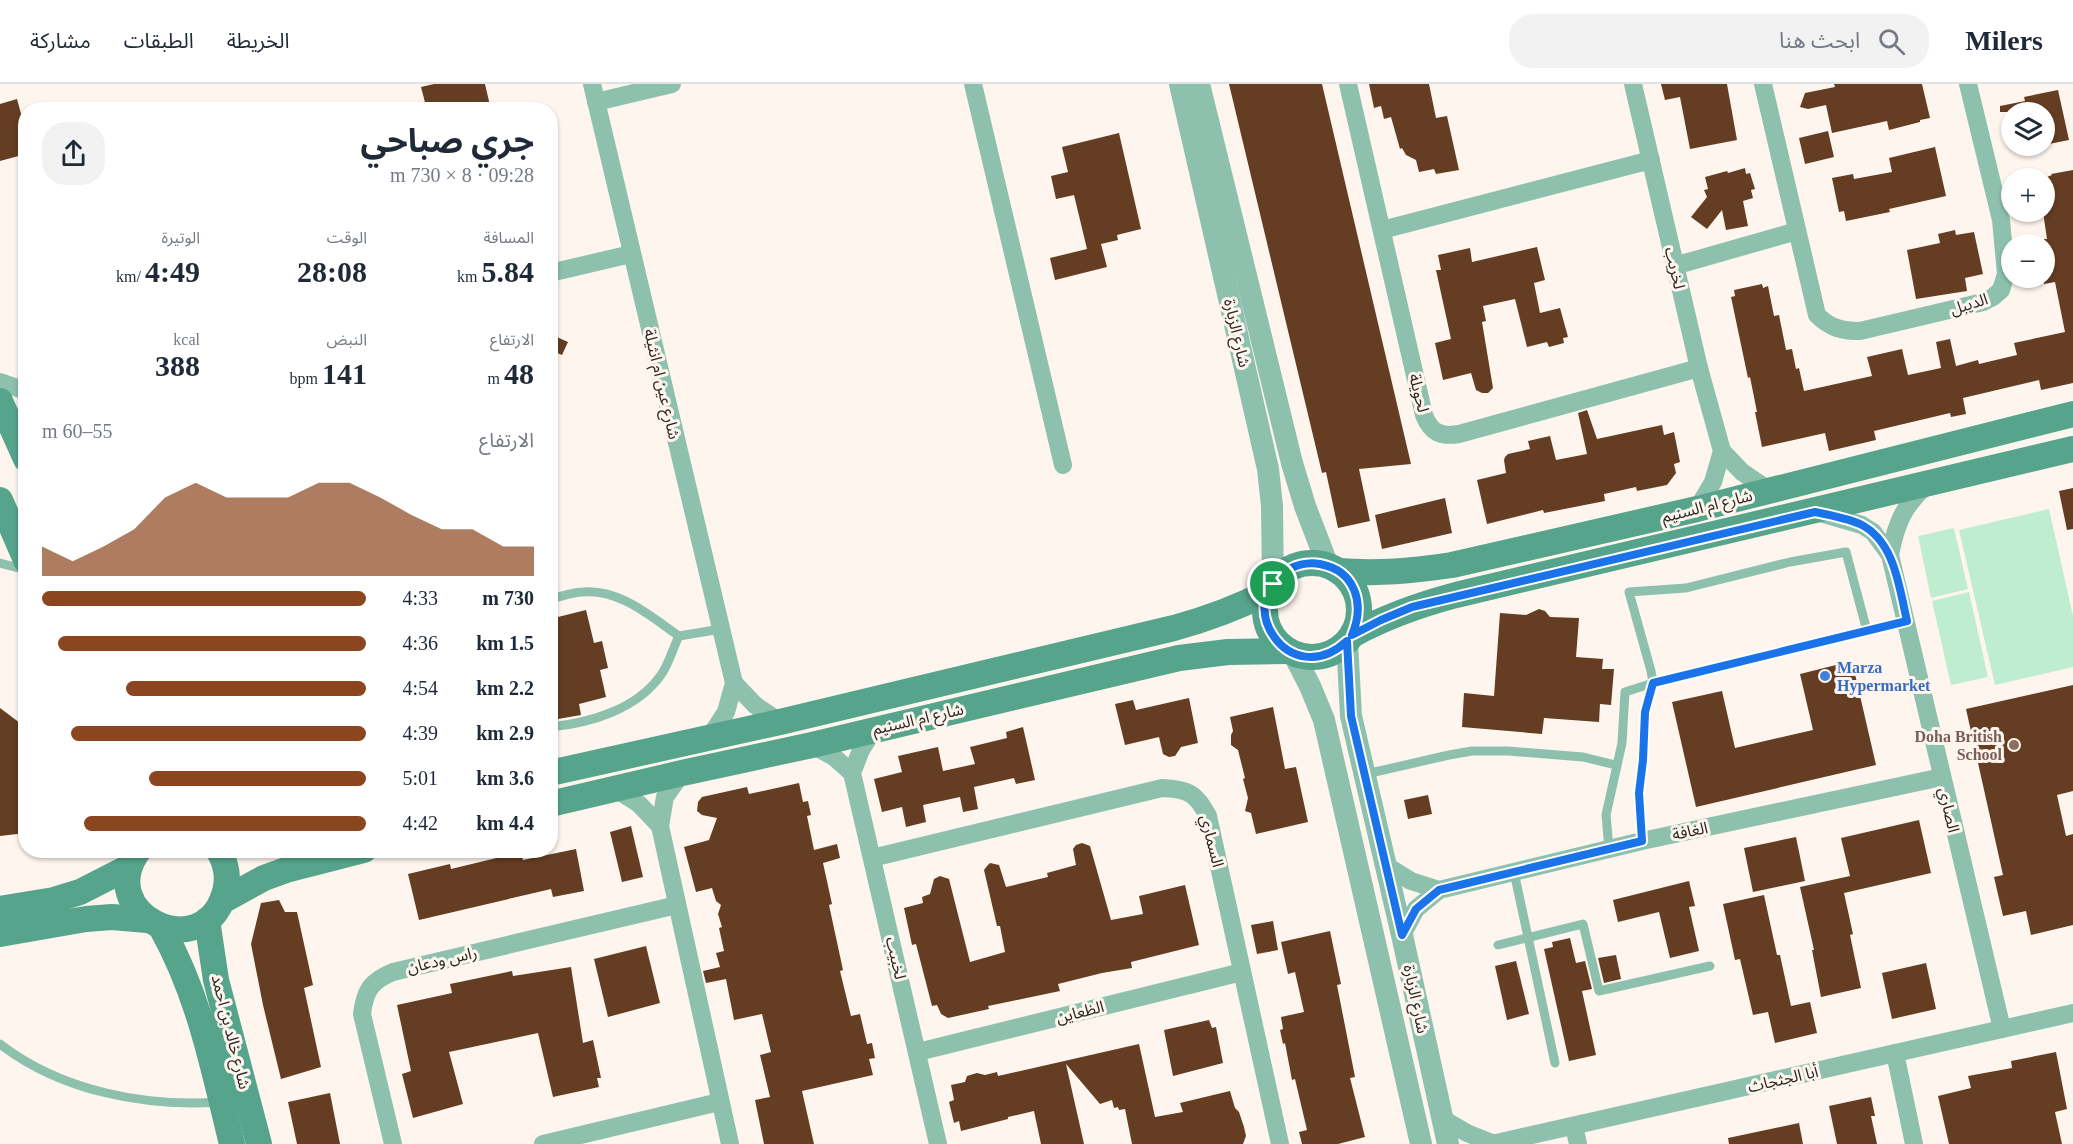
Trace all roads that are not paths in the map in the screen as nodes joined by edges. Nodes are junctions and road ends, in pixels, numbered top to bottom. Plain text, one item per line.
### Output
1 (592, 84) edge
2 (672, 84) edge
3 (973, 84) edge
4 (1180, 84) edge
5 (1199, 84) edge
6 (1348, 84) edge
7 (1633, 84) edge
8 (1763, 84) edge
9 (1968, 84) edge
10 (596, 102) junction
11 (1651, 160) junction
12 (1382, 230) junction
13 (1797, 231) junction
14 (631, 254) junction
15 (1674, 266) junction
16 (558, 271) edge
17 (1699, 368) junction
18 (0, 382) edge
19 (18, 388) edge
20 (0, 401) edge
21 (2073, 414) edge
22 (18, 441) edge
23 (2073, 449) edge
24 (1722, 451) junction
25 (1063, 465) dead end
26 (1927, 485) junction
27 (1770, 491) junction
28 (1697, 509) junction
29 (1815, 512) junction
30 (1, 513) edge
31 (18, 545) edge
32 (1890, 555) junction
33 (0, 563) edge
34 (18, 568) edge
35 (1333, 568) junction
36 (1270, 588) junction
37 (558, 597) edge
38 (1907, 621) junction
39 (721, 629) junction
40 (1867, 631) junction
41 (679, 636) junction
42 (1350, 638) junction
43 (1291, 653) junction
44 (734, 683) junction
45 (1653, 683) junction
46 (780, 722) junction
47 (558, 726) edge
48 (874, 729) junction
49 (709, 738) junction
50 (812, 745) junction
51 (1616, 765) junction
52 (558, 771) edge
53 (682, 773) junction
54 (852, 773) junction
55 (1363, 775) junction
56 (1942, 777) junction
57 (614, 789) junction
58 (558, 802) edge
59 (660, 825) junction
60 (1642, 841) junction
61 (1610, 849) junction
62 (131, 858) edge
63 (134, 858) edge
64 (223, 858) edge
65 (334, 858) edge
66 (872, 858) junction
67 (1385, 865) junction
68 (1514, 872) junction
69 (1439, 890) junction
70 (677, 905) junction
71 (0, 909) edge
72 (215, 910) junction
73 (154, 923) junction
74 (0, 934) edge
75 (1402, 935) junction
76 (1528, 938) junction
77 (1498, 945) dead end
78 (1710, 966) dead end
79 (1242, 972) junction
80 (2073, 1013) edge
81 (2002, 1029) junction
82 (0, 1044) edge
83 (918, 1052) junction
84 (1895, 1053) junction
85 (1555, 1063) dead end
86 (222, 1102) junction
87 (719, 1102) junction
88 (1443, 1119) junction
89 (1574, 1126) junction
90 (232, 1144) edge
91 (259, 1144) edge
92 (393, 1144) edge
93 (543, 1144) edge
94 (730, 1144) edge
95 (938, 1144) edge
96 (1280, 1144) edge
97 (1421, 1144) edge
98 (1448, 1144) edge
99 (1492, 1144) edge
100 (1578, 1144) edge
101 (1914, 1144) edge

1 - 10 street, شارع عين ام انثيلة
2 - 10 street
3 - 25 street
4 - 36 street, شارع الزبارة
5 - 35 street, شارع الزبارة
6 - 12 street, لحويلة
7 - 11 street, لخريب
8 - 13 street, الديبل
9 - 13 street, الديبل
10 - 14 street, شارع عين ام انثيلة
11 - 12 street
11 - 15 street, لخريب
12 - 17 street, لحويلة
13 - 15 street
14 - 16 street
14 - 39 street, شارع عين ام انثيلة
15 - 17 street, لخريب
17 - 24 street, لخريب
18 - 19 street
20 - 22 main road
21 - 27 main road, شارع ام السنيم
23 - 26 main road, شارع ام السنيم
24 - 27 street, لخريب
24 - 28 street
26 - 29 main road, شارع ام السنيم
26 - 32 street, الصاري
27 - 28 main road, شارع ام السنيم
28 - 35 main road, شارع ام السنيم
29 - 32 street, الصاري
29 - 42 main road, شارع ام السنيم
30 - 31 main road
32 - 38 street, الصاري
33 - 34 lane
35 - 36 main road
35 - 42 main road
36 - 43 main road
36 - 46 main road, شارع ام السنيم
37 - 41 lane
38 - 40 lane
38 - 56 street, الصاري
39 - 41 lane
39 - 44 street, شارع عين ام انثيلة
40 - 45 lane
40 - 45 lane
41 - 47 lane
42 - 43 main road
42 - 55 street, شارع الزبارة
43 - 48 main road, شارع ام السنيم
43 - 97 street, شارع الزبارة
44 - 46 street
44 - 49 street, شارع عين ام انثيلة
45 - 51 lane
45 - 60 lane
46 - 49 main road, شارع ام السنيم
48 - 50 main road, شارع ام السنيم
48 - 54 street
49 - 52 main road, شارع ام السنيم
50 - 53 main road, شارع ام السنيم
50 - 54 street
51 - 55 lane
51 - 61 lane
53 - 57 main road, شارع ام السنيم
53 - 59 street
54 - 66 street, لخبيب
55 - 67 street, شارع الزبارة
56 - 60 street, الغافة
56 - 81 street, الصاري
57 - 58 main road, شارع ام السنيم
57 - 59 street
59 - 70 street
60 - 61 street, الغافة
61 - 68 street, الغافة
62 - 71 main road
63 - 73 main road, شارع خالد بن احمد
64 - 72 main road, شارع خالد بن احمد
65 - 72 main road
66 - 79 street, السماري
66 - 83 street, لخبيب
67 - 69 street
67 - 75 street, شارع الزبارة
68 - 69 street, الغافة
68 - 76 lane
69 - 75 street, الغافة
70 - 87 street
70 - 92 street, راس ودعان
72 - 73 main road
72 - 91 main road, شارع خالد بن احمد
73 - 74 main road
73 - 86 main road, شارع خالد بن احمد
75 - 88 street, شارع الزبارة
76 - 77 lane
76 - 78 lane
76 - 85 lane
79 - 83 street, الظعاين
79 - 96 street, السماري
80 - 81 street, أبا الجثجاث
81 - 84 street, أبا الجثجاث
82 - 86 lane
83 - 95 street, لخبيب
84 - 89 street, أبا الجثجاث
84 - 101 street
86 - 90 main road, شارع خالد بن احمد
87 - 93 street
87 - 94 street
88 - 98 street, شارع الزبارة
88 - 99 street, أبا الجثجاث
89 - 99 street, أبا الجثجاث
89 - 100 street

